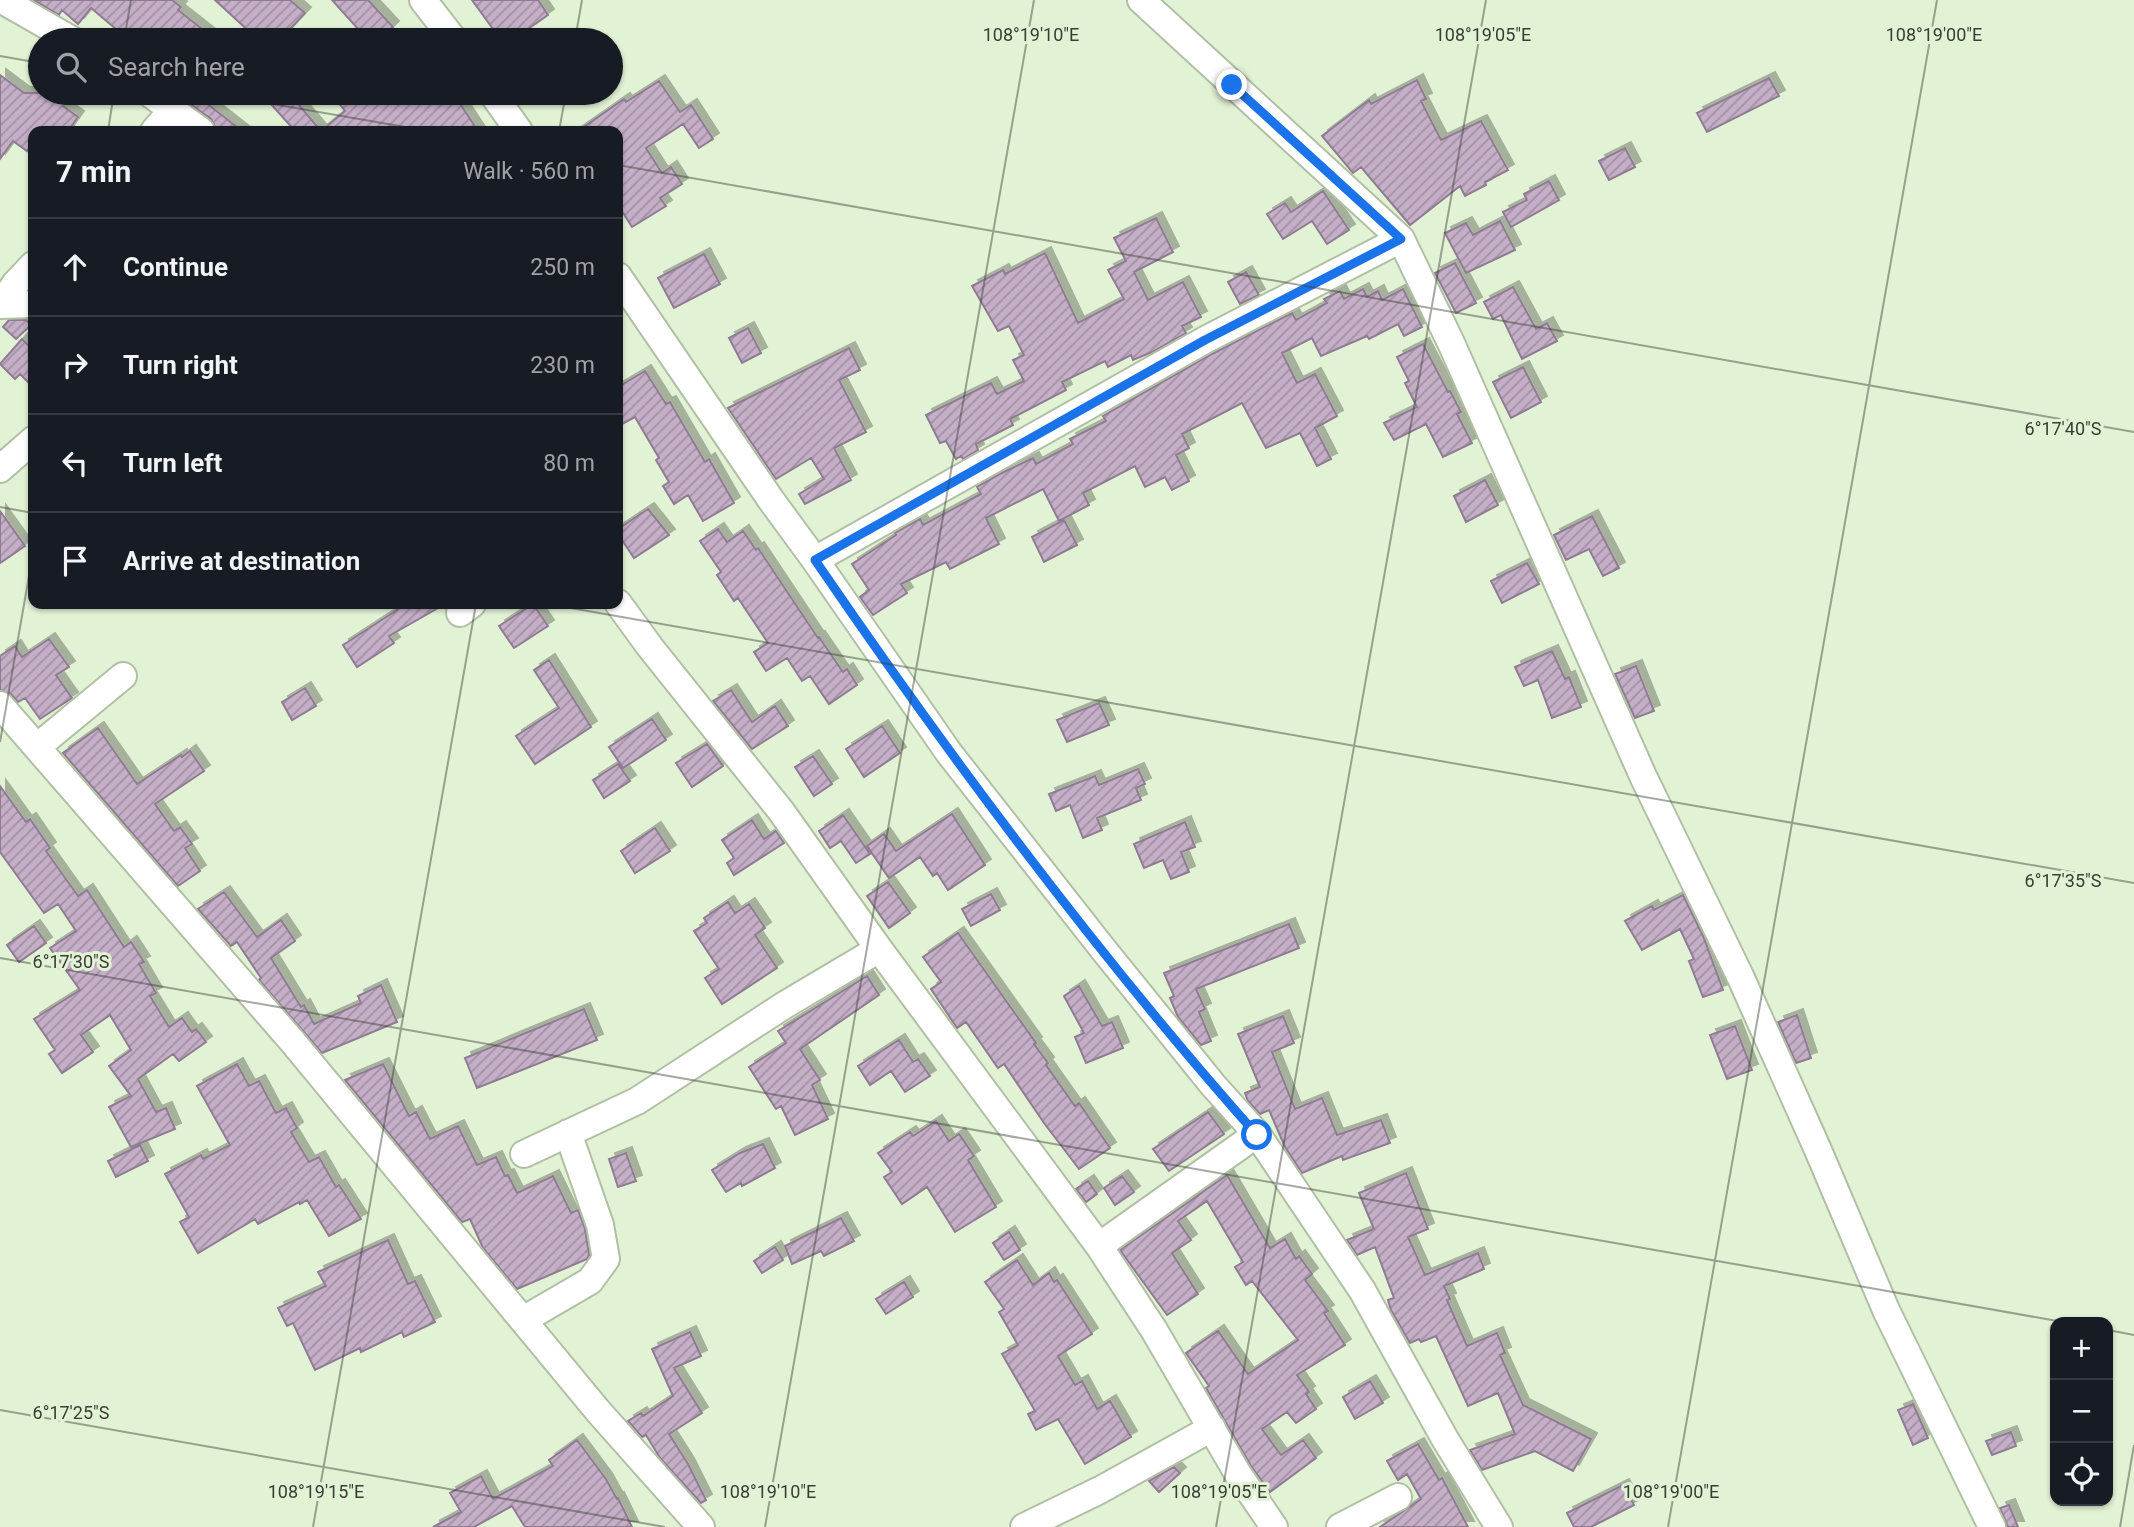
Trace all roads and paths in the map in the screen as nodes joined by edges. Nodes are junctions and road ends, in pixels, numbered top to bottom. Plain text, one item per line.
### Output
1 (2, 0) edge
2 (423, 0) edge
3 (1142, 0) edge
4 (51, 28) edge
5 (445, 28) edge
6 (167, 105) edge
7 (501, 105) edge
8 (173, 109) junction
9 (158, 126) edge
10 (195, 126) edge
11 (515, 126) edge
12 (1401, 239) junction
13 (28, 270) edge
14 (623, 283) edge
15 (1, 304) edge
16 (28, 304) edge
17 (28, 444) edge
18 (0, 468) edge
19 (815, 560) junction
20 (622, 609) edge
21 (123, 676) dead end
22 (0, 705) edge
23 (37, 747) junction
24 (878, 949) junction
25 (568, 1133) junction
26 (1257, 1135) junction
27 (524, 1154) dead end
28 (1099, 1246) junction
29 (523, 1320) junction
30 (1212, 1428) junction
31 (1398, 1497) dead end
32 (701, 1527) edge
33 (1024, 1527) edge
34 (1274, 1527) edge
35 (1340, 1527) edge
36 (1499, 1527) edge
37 (1992, 1527) edge

1 - 4 street
2 - 5 street
3 - 12 street
6 - 8 street
7 - 11 street
8 - 9 street
8 - 10 street
12 - 19 street
12 - 37 street
13 - 15 street
14 - 19 street
15 - 16 street
17 - 18 street
19 - 26 street
20 - 24 street
21 - 23 street
22 - 23 street
23 - 29 street
24 - 25 street
24 - 28 street
25 - 27 street
25 - 29 street
26 - 28 street
26 - 36 street
28 - 30 street
29 - 32 street
30 - 33 street
30 - 34 street
31 - 35 street

